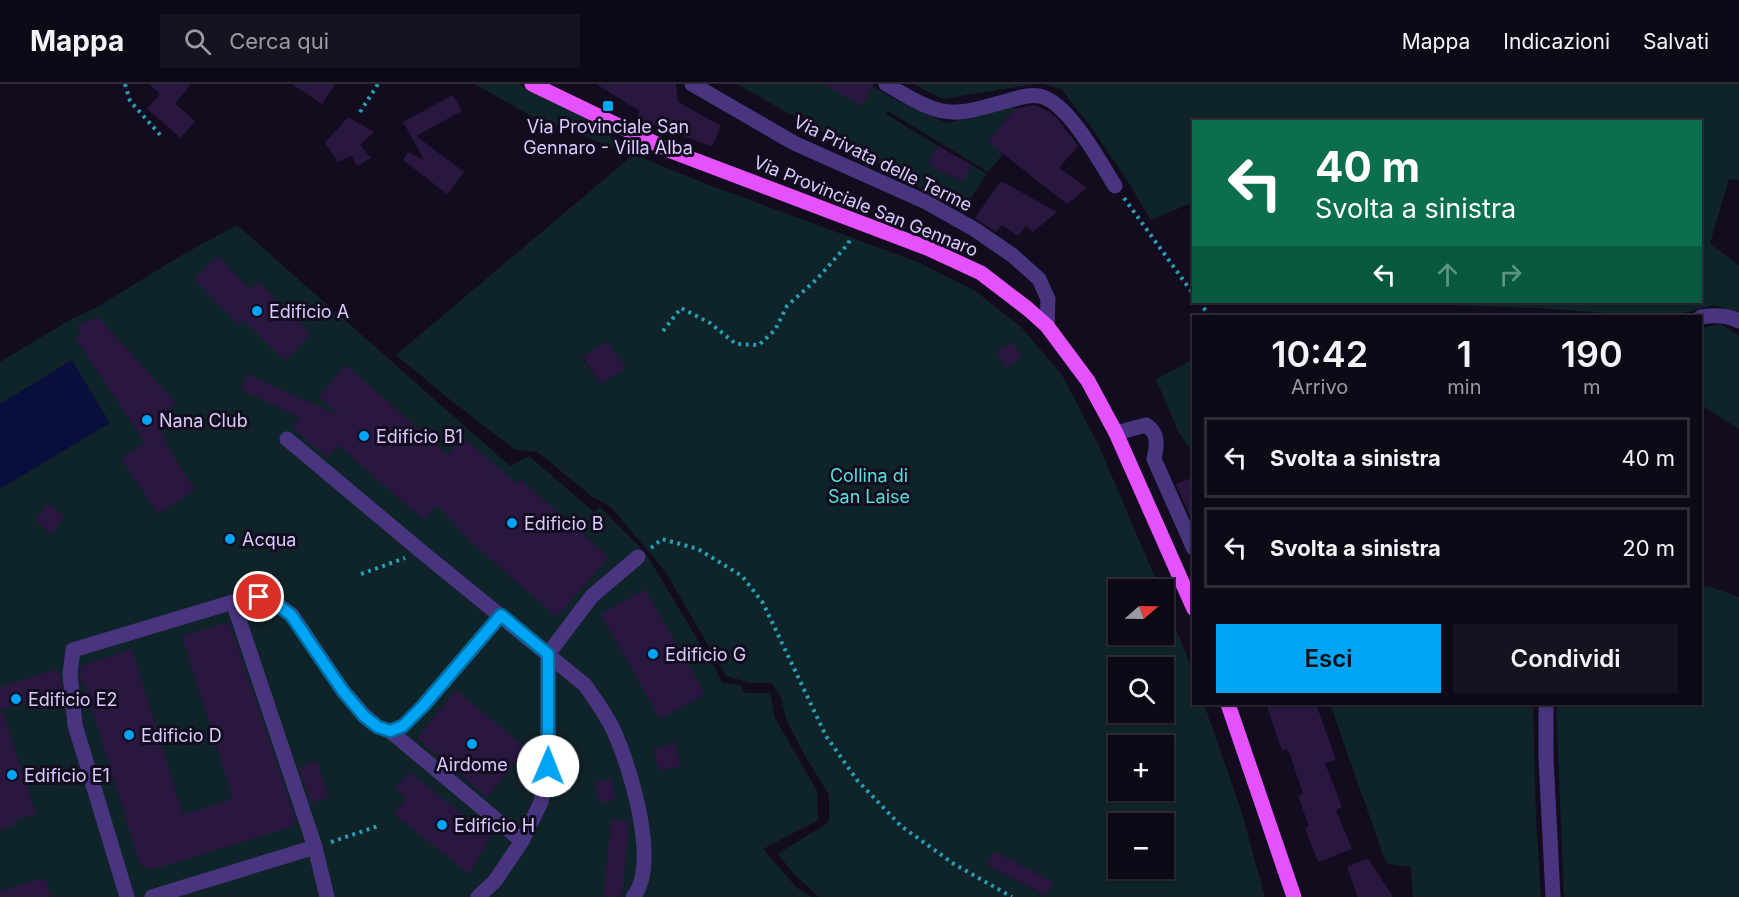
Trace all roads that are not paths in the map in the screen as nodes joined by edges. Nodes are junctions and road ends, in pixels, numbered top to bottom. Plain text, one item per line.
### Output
1 (532, 84) edge
2 (692, 84) edge
3 (886, 84) edge
4 (1114, 186) road end
5 (1702, 317) edge
6 (1739, 321) edge
7 (1047, 326) junction
8 (1116, 433) junction
9 (288, 439) dead end
10 (1192, 544) edge
11 (638, 557) road end
12 (233, 602) junction
13 (1192, 604) edge
14 (501, 615) junction
15 (548, 654) junction
16 (1228, 705) edge
17 (1546, 705) edge
18 (390, 731) junction
19 (522, 841) junction
20 (315, 847) junction
21 (127, 897) edge
22 (152, 897) edge
23 (327, 897) edge
24 (478, 897) edge
25 (633, 897) edge
26 (1294, 897) edge
27 (1553, 897) edge

1 - 7 main road, Via Provinciale San Gennaro
2 - 7 street, Via Privata delle Terme
3 - 4 street
5 - 6 street
7 - 8 main road, Via Provinciale San Gennaro
8 - 10 street
8 - 13 main road, Via Provinciale San Gennaro
9 - 14 street
11 - 15 street
12 - 18 street
12 - 20 street
12 - 21 street
14 - 15 street
14 - 18 street
15 - 19 street
15 - 25 street
16 - 26 main road
17 - 27 street
18 - 19 street
19 - 24 street
20 - 22 street
20 - 23 street

